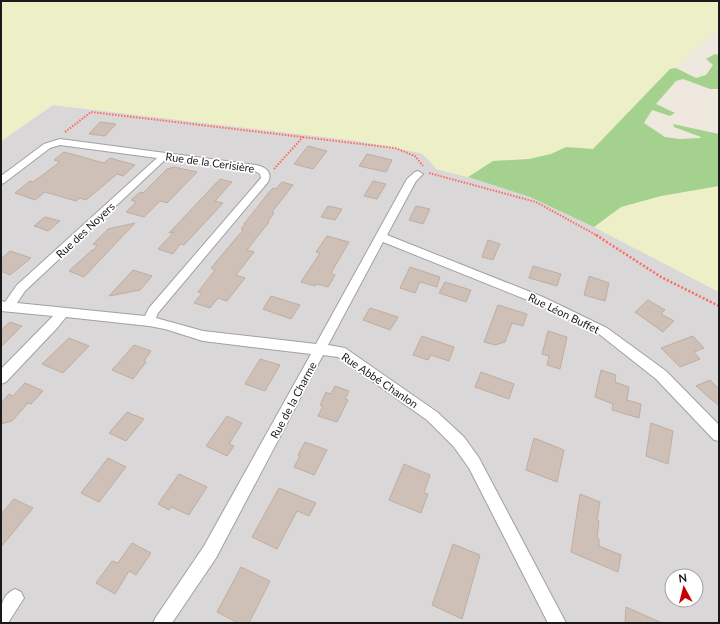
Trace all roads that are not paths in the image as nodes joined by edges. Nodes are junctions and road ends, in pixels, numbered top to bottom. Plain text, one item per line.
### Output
1 (166, 155) junction
2 (418, 174) dead end
3 (1, 181) edge
4 (381, 236) junction
5 (5, 307) edge
6 (62, 313) junction
7 (149, 321) junction
8 (320, 349) junction
9 (1, 378) edge
10 (719, 435) edge
11 (16, 598) dead end
12 (1, 618) edge
13 (162, 623) edge
14 (557, 623) edge

1 - 3 street, Rue de la Cerisière
1 - 5 street, Rue des Noyers
1 - 7 street, Rue de la Cerisière
2 - 4 street, Rue de la Charme
4 - 8 street, Rue de la Charme
4 - 10 street, Rue Léon Buffet
5 - 6 street, Rue Abbé Chanlon
6 - 7 street, Rue Abbé Chanlon
6 - 9 street
7 - 8 street, Rue Abbé Chanlon
8 - 13 street, Rue de la Charme
8 - 14 street, Rue Abbé Chanlon
11 - 12 street

